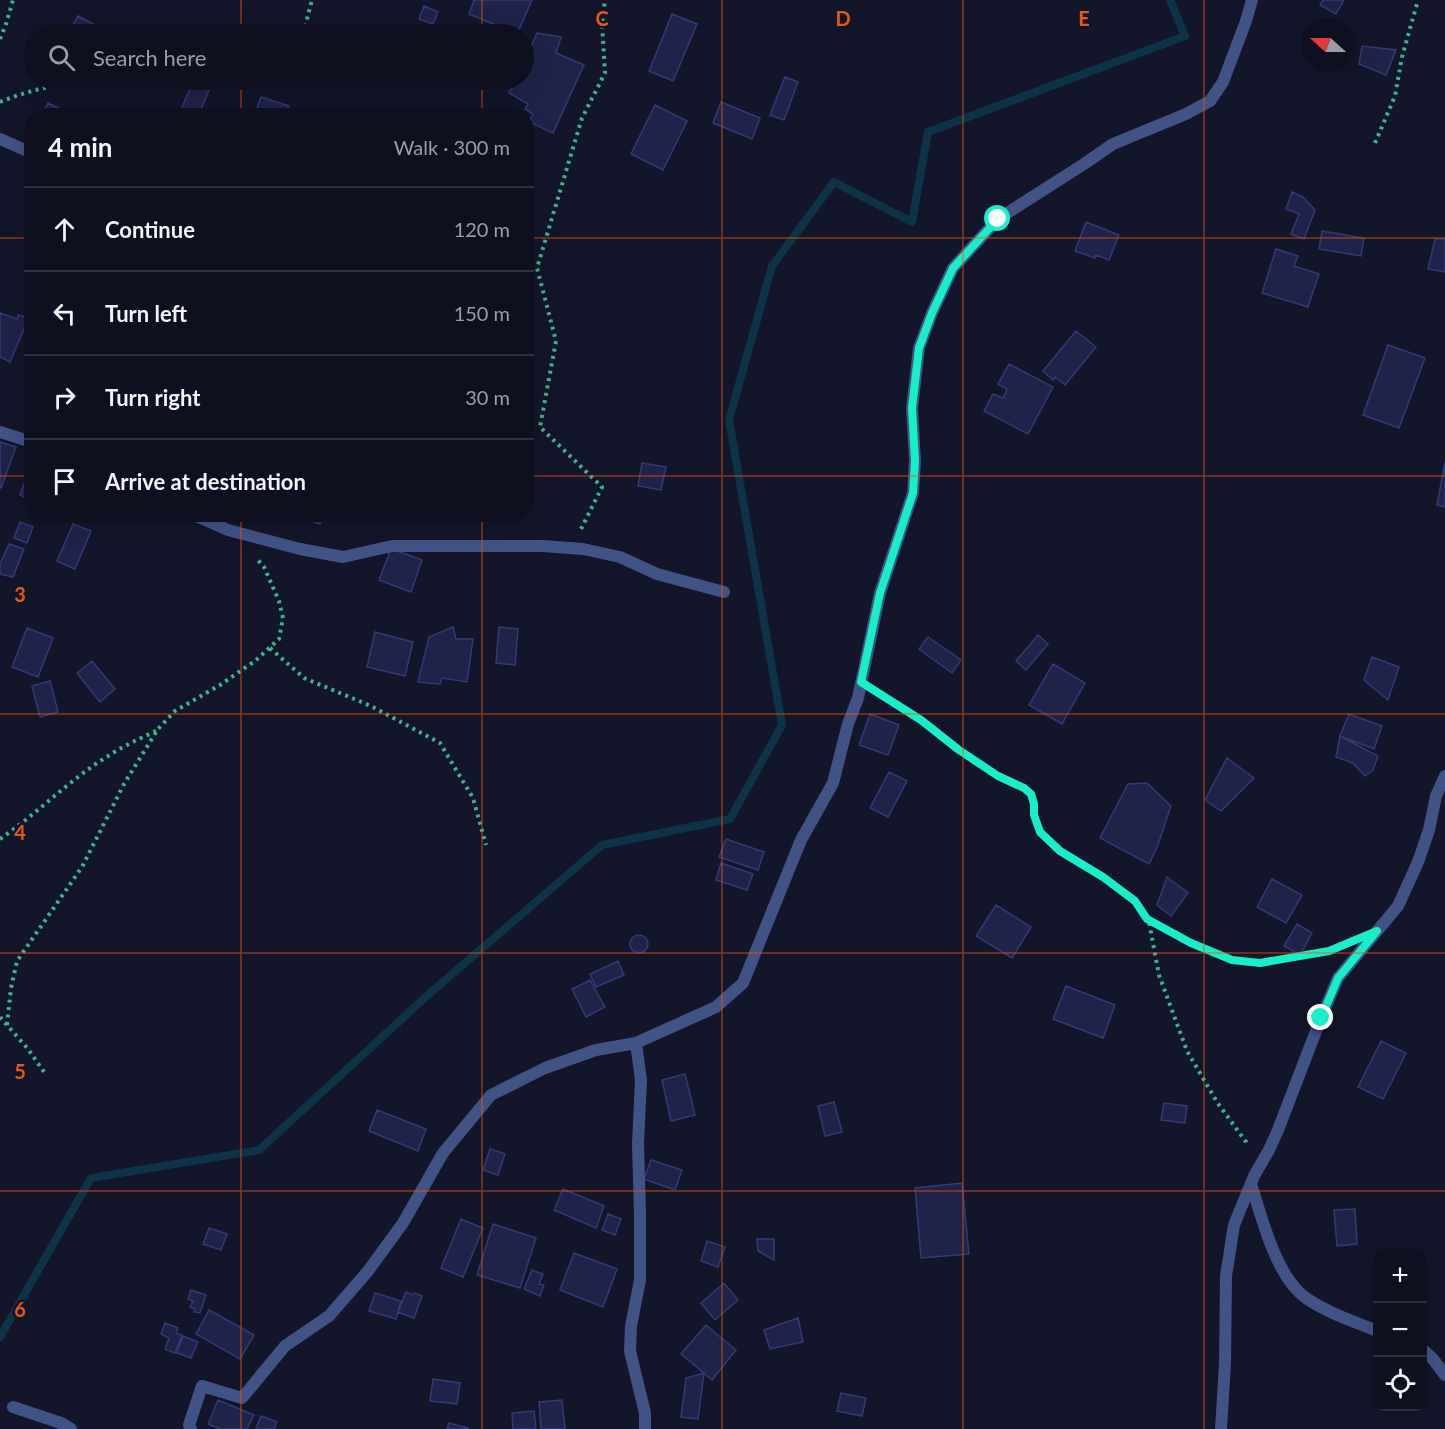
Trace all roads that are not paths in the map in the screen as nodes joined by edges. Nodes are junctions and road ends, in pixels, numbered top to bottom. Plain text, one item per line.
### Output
1 (1252, 0) edge
2 (0, 139) edge
3 (24, 150) edge
4 (0, 432) edge
5 (24, 440) edge
6 (210, 522) edge
7 (724, 592) dead end
8 (1445, 776) edge
9 (636, 1043) junction
10 (1252, 1180) junction
11 (1373, 1329) edge
12 (1427, 1354) edge
13 (1445, 1375) edge
14 (13, 1407) dead end
15 (71, 1429) edge
16 (190, 1429) edge
17 (645, 1429) edge
18 (1221, 1429) edge

1 - 9 street
2 - 3 street
4 - 5 street
6 - 7 street
8 - 10 street
9 - 16 street
9 - 17 street
10 - 11 street
10 - 18 street
12 - 13 street
14 - 15 street

